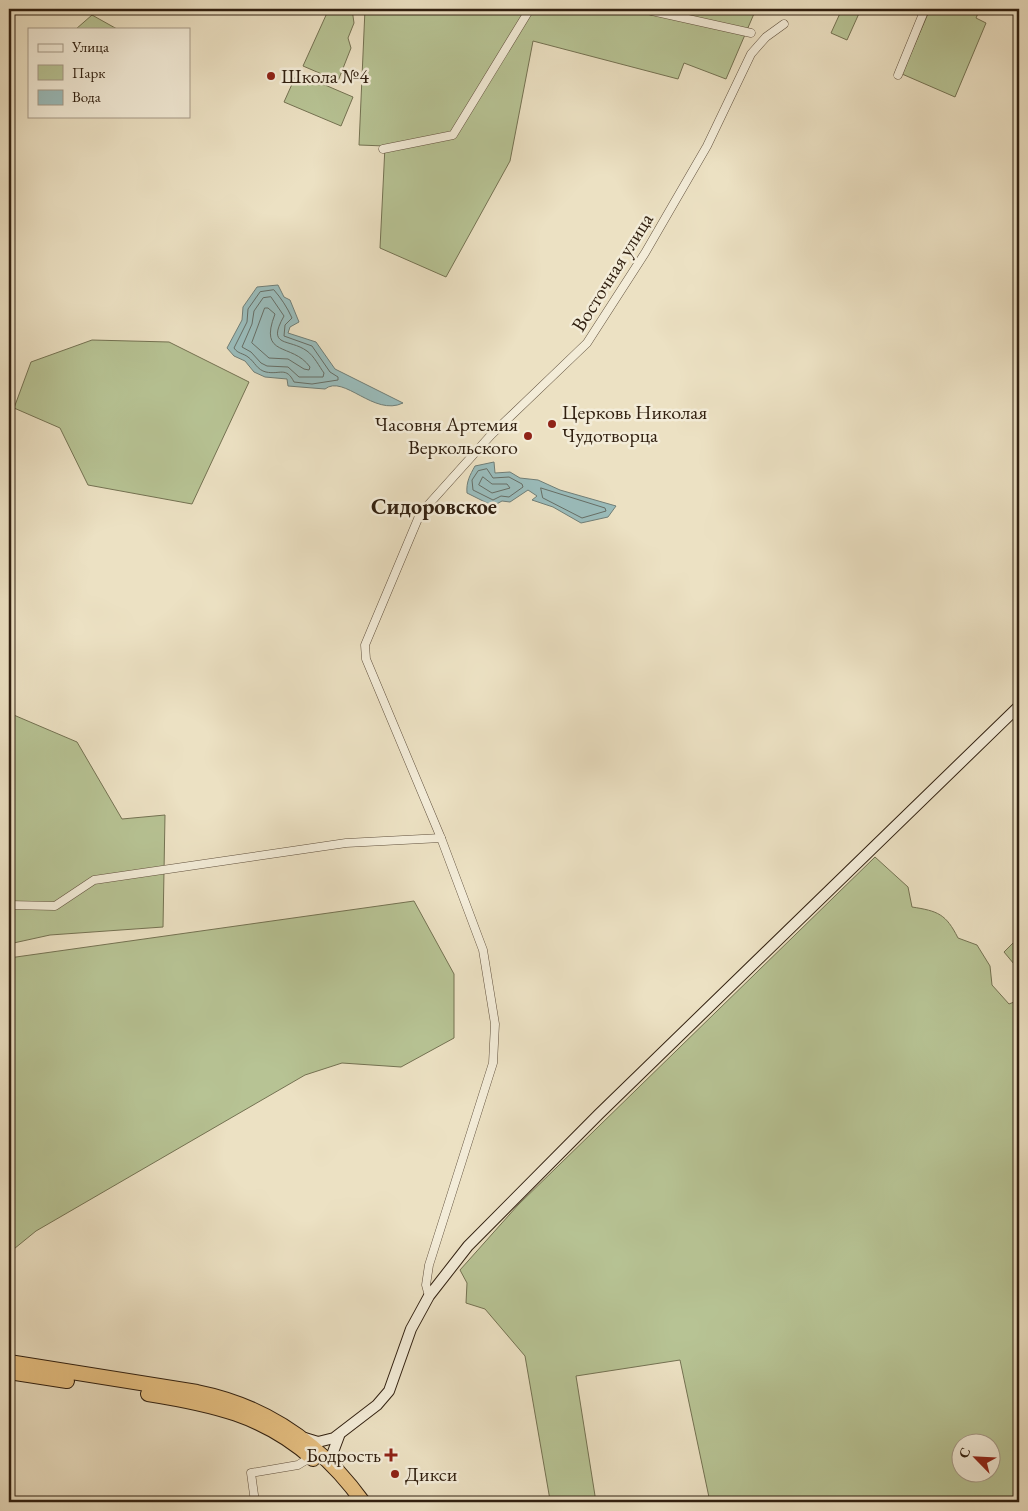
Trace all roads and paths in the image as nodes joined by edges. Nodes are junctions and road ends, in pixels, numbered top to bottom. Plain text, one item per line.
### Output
1 (530, 9) edge
2 (643, 9) edge
3 (925, 9) edge
4 (784, 24) dead end
5 (751, 33) dead end
6 (898, 75) dead end
7 (383, 149) dead end
8 (1019, 706) edge
9 (9, 780) edge
10 (9, 790) edge
11 (441, 838) junction
12 (9, 905) edge
13 (429, 1296) junction
14 (9, 1362) edge
15 (9, 1372) edge
16 (301, 1436) junction
17 (339, 1436) junction
18 (312, 1457) junction
19 (339, 1472) junction
20 (255, 1502) edge
21 (352, 1502) edge
22 (363, 1502) edge

1 - 7 street
2 - 5 street
3 - 6 street
4 - 11 street, Восточная улица
8 - 13 street
9 - 10 street
11 - 12 street
11 - 13 street, Восточная улица
13 - 17 street
14 - 16 highway
15 - 18 highway
16 - 17 street
16 - 19 highway
17 - 19 street
18 - 20 street
18 - 21 highway
19 - 22 highway

